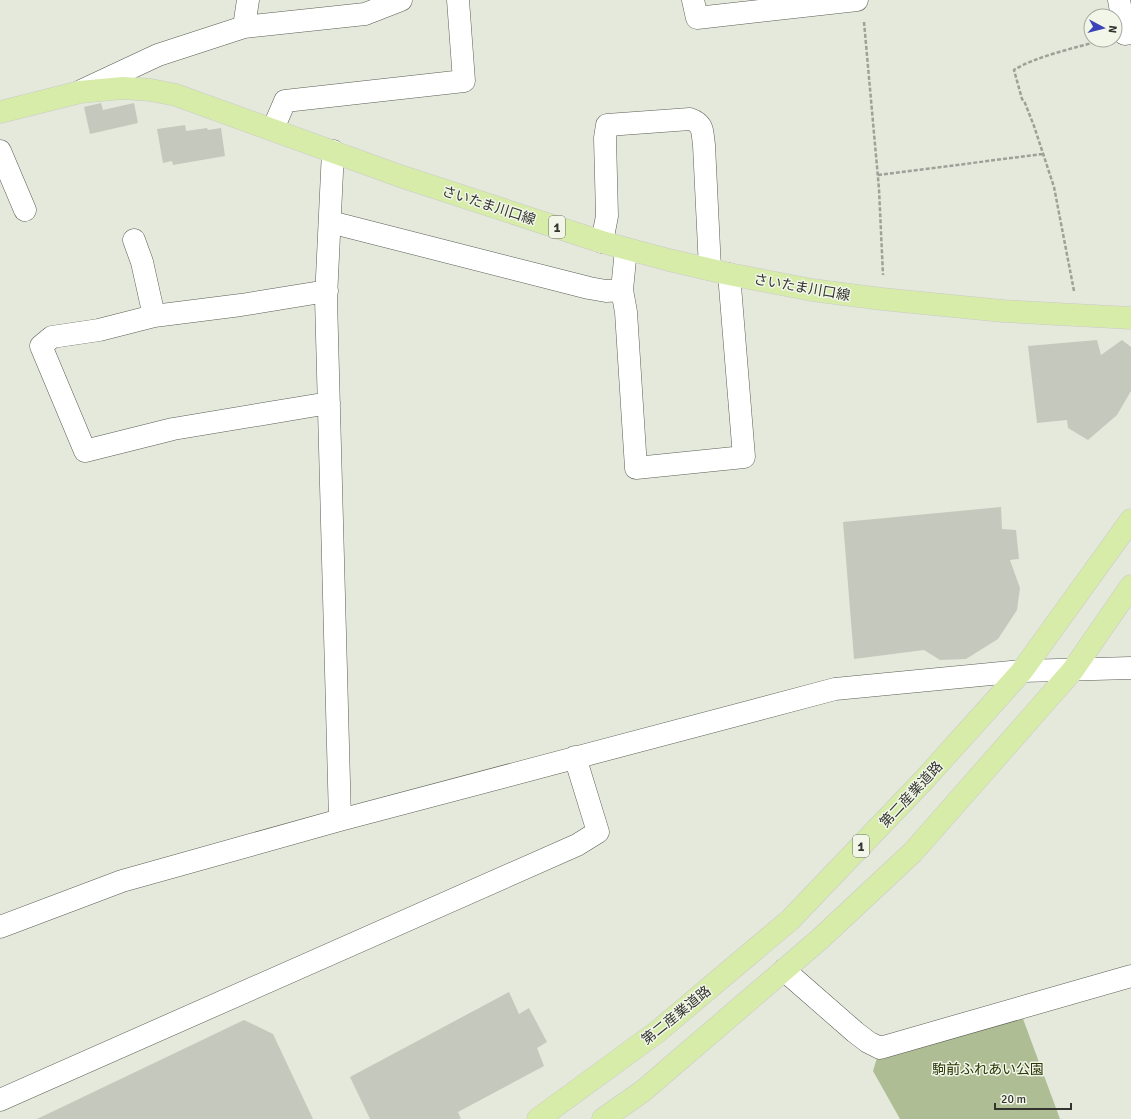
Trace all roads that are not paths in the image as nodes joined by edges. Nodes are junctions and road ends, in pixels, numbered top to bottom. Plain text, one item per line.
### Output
1 (248, 0) edge
2 (401, 0) edge
3 (458, 0) edge
4 (693, 0) edge
5 (1119, 0) edge
6 (860, 8) edge
7 (244, 27) junction
8 (1131, 33) edge
9 (80, 92) junction
10 (0, 112) edge
11 (273, 129) junction
12 (0, 151) edge
13 (333, 151) junction
14 (25, 210) dead end
15 (330, 222) junction
16 (134, 240) dead end
17 (602, 242) junction
18 (626, 249) junction
19 (720, 272) junction
20 (622, 290) junction
21 (327, 291) junction
22 (154, 316) junction
23 (1131, 318) edge
24 (329, 403) junction
25 (1131, 520) edge
26 (1131, 586) edge
27 (1131, 668) edge
28 (1073, 670) junction
29 (1022, 671) junction
30 (575, 757) junction
31 (340, 820) junction
32 (0, 928) edge
33 (784, 970) junction
34 (1131, 976) edge
35 (0, 1100) edge
36 (538, 1119) edge
37 (603, 1119) edge

1 - 7 street
2 - 7 street
3 - 11 street
4 - 6 street
5 - 8 street
7 - 9 street
9 - 10 main road, さいたま川口線 / 1
9 - 11 main road, さいたま川口線 / 1
11 - 13 main road, さいたま川口線 / 1
12 - 14 street
13 - 15 street
13 - 17 main road, さいたま川口線 / 1
15 - 20 street
15 - 21 street
16 - 22 street
17 - 18 main road, さいたま川口線 / 1
17 - 19 street
18 - 19 main road, さいたま川口線 / 1
18 - 20 street
19 - 20 street
19 - 23 main road, さいたま川口線 / 1
21 - 22 street
21 - 24 street
22 - 24 street
24 - 31 street
25 - 29 main road, 第二産業道路 / 1
26 - 28 main road
27 - 28 street
28 - 29 street
28 - 33 main road
29 - 30 street
29 - 36 main road, 第二産業道路 / 1
30 - 31 street
30 - 35 street
31 - 32 street
33 - 34 street
33 - 37 main road

